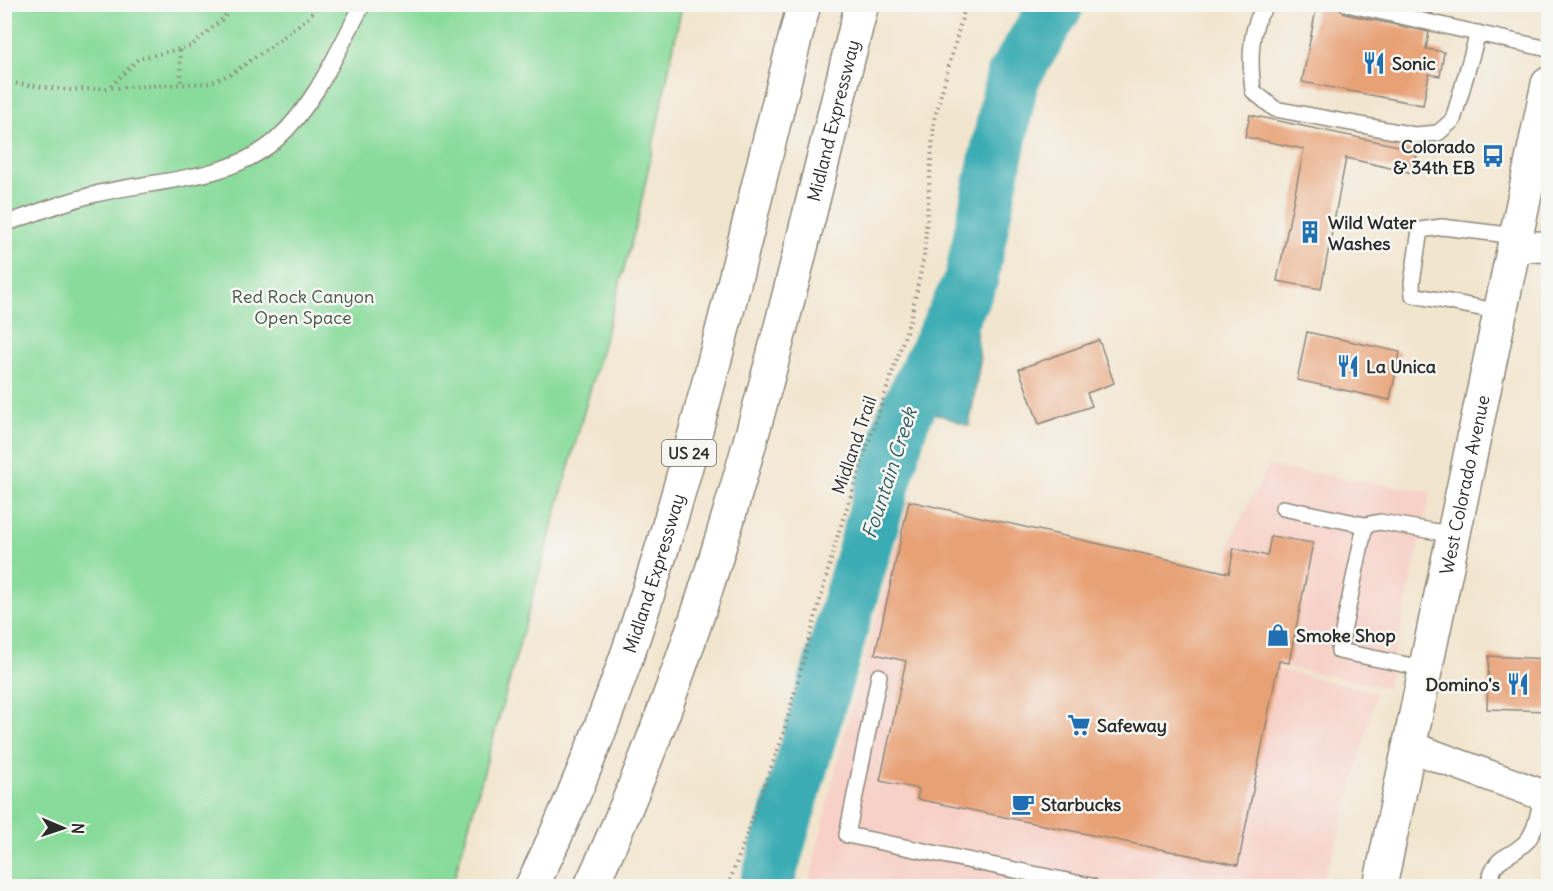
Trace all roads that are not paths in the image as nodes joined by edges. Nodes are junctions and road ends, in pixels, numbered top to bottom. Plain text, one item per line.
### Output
1 (363, 4) edge
2 (804, 4) edge
3 (862, 4) edge
4 (1268, 4) edge
5 (1347, 4) edge
6 (1478, 33) junction
7 (1548, 49) edge
8 (1548, 84) edge
9 (4, 224) edge
10 (1516, 241) junction
11 (1548, 247) edge
12 (1501, 312) junction
13 (1283, 508) dead end
14 (1365, 525) junction
15 (1455, 535) junction
16 (1427, 669) junction
17 (879, 676) dead end
18 (1411, 747) junction
19 (1545, 796) edge
20 (532, 886) edge
21 (591, 886) edge
22 (1091, 886) edge
23 (1380, 886) edge
24 (1488, 886) edge

1 - 9 lane
2 - 20 main road, Midland Expressway / US 24
3 - 21 main road, Midland Expressway / US 24
4 - 6 lane
5 - 6 lane
6 - 7 lane
8 - 10 main road, West Colorado Avenue
10 - 11 street
10 - 12 main road, West Colorado Avenue
10 - 12 lane
12 - 15 main road, West Colorado Avenue
13 - 14 lane
14 - 15 lane
14 - 16 lane
15 - 16 main road, West Colorado Avenue
16 - 18 main road, West Colorado Avenue
17 - 22 lane
18 - 19 street
18 - 23 main road, West Colorado Avenue
19 - 24 lane

